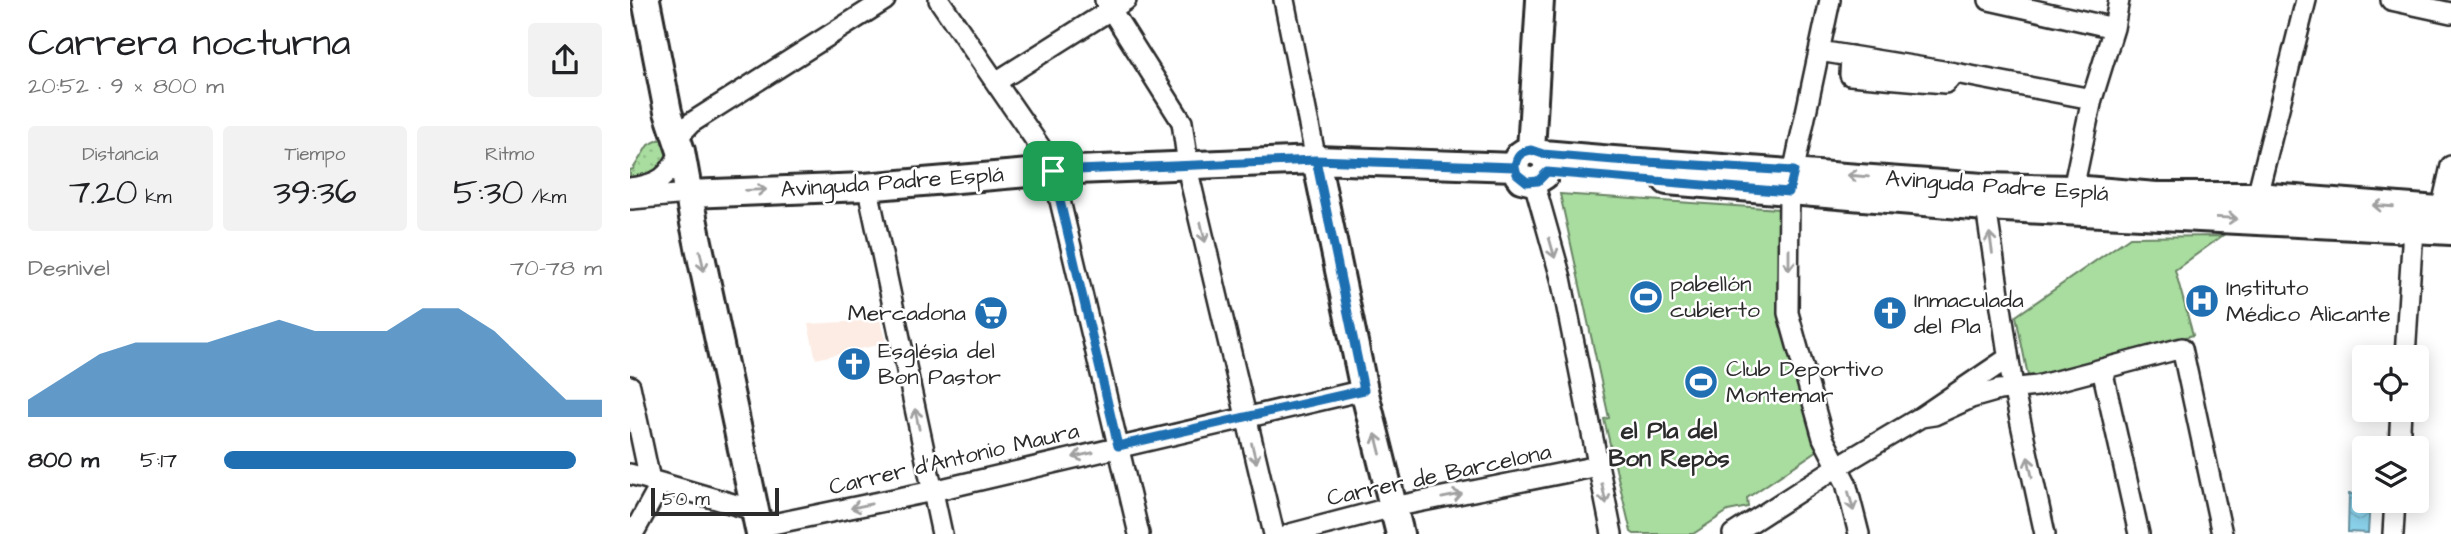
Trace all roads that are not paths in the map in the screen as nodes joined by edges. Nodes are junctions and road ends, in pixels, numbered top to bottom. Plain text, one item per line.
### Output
1 (885, 0) edge
2 (939, 0) edge
3 (1286, 0) edge
4 (1540, 0) edge
5 (1830, 0) edge
6 (1989, 0) edge
7 (2119, 0) edge
8 (2306, 0) edge
9 (2391, 0) edge
10 (651, 2) edge
11 (1114, 3) edge
12 (2451, 13) edge
13 (2113, 27) junction
14 (1819, 51) junction
15 (996, 82) junction
16 (2092, 99) junction
17 (678, 145) junction
18 (1316, 160) junction
19 (1187, 165) junction
20 (1534, 165) junction
21 (2451, 166) edge
22 (1053, 171) junction
23 (1792, 182) junction
24 (864, 187) junction
25 (630, 188) edge
26 (2073, 189) junction
27 (688, 194) junction
28 (2257, 196) junction
29 (630, 199) edge
30 (1986, 208) junction
31 (2448, 217) edge
32 (2413, 229) junction
33 (2406, 345) edge
34 (2008, 358) junction
35 (2102, 369) junction
36 (630, 386) edge
37 (2013, 387) junction
38 (1364, 390) junction
39 (1245, 416) junction
40 (1922, 417) junction
41 (1118, 446) junction
42 (1598, 466) junction
43 (1837, 467) junction
44 (630, 474) edge
45 (655, 481) junction
46 (933, 491) junction
47 (1393, 507) junction
48 (2394, 513) edge
49 (757, 524) edge
50 (1760, 526) edge
51 (633, 534) edge
52 (942, 534) edge
53 (1139, 534) edge
54 (1274, 534) edge
55 (1290, 534) edge
56 (1400, 534) edge
57 (1612, 534) edge
58 (1732, 534) edge
59 (1859, 534) edge
60 (2045, 534) edge
61 (2139, 534) edge
62 (2222, 534) edge
63 (2393, 534) edge

1 - 17 street
2 - 15 street
3 - 18 street
4 - 20 street
5 - 14 street
6 - 13 street
7 - 13 street
8 - 28 street
9 - 12 street
10 - 17 street
11 - 15 street
11 - 19 street
13 - 16 street
14 - 16 street
14 - 23 street
15 - 22 street
16 - 26 street
17 - 25 street
17 - 27 street
18 - 19 street, Avinguda Padre Esplá
18 - 20 street, Avinguda Padre Esplá
18 - 38 street
19 - 22 street, Avinguda Padre Esplá
19 -> 39 street
20 - 23 street, Avinguda Padre Esplá
20 -> 42 street
21 - 31 street
22 - 24 street, Avinguda Padre Esplá
22 - 41 street
26 -> 23 street, Avinguda Padre Esplá
23 - 30 street, Avinguda Padre Esplá
23 -> 43 street
27 -> 24 street, Avinguda Padre Esplá
46 -> 24 street
26 - 28 street, Avinguda Padre Esplá
27 - 29 street
27 -> 49 street
31 -> 28 street, Avinguda Padre Esplá
30 -> 32 street, Avinguda Padre Esplá
34 -> 30 street
31 - 32 street, Avinguda Padre Esplá
32 - 33 street
34 - 37 street
34 - 40 street
35 - 37 street
35 - 61 street
35 - 62 street
36 - 45 street
37 - 40 street
60 -> 37 street
38 - 39 street, Carrer d'Antonio Maura
47 -> 38 street
39 - 41 street, Carrer d'Antonio Maura
39 -> 54 street
40 - 43 street
41 -> 46 street, Carrer d'Antonio Maura
41 - 53 street
47 -> 42 street, Carrer de Barcelona
42 -> 57 street
43 - 50 street
43 -> 59 street
44 - 45 street
45 - 49 street
45 - 51 street
46 -> 49 street, Carrer d'Antonio Maura
46 - 52 street
47 - 55 street, Carrer de Barcelona
47 - 56 street
48 - 63 street
50 - 58 street

